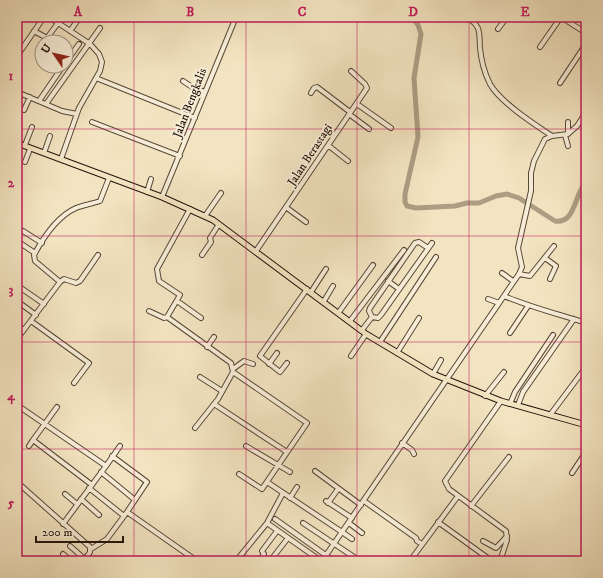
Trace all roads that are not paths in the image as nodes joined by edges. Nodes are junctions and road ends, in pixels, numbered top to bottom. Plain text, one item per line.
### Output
1 (20, 17) edge
2 (44, 17) edge
3 (80, 17) edge
4 (236, 17) edge
5 (466, 17) edge
6 (507, 17) edge
7 (561, 17) edge
8 (53, 18) edge
9 (17, 22) edge
10 (58, 23) junction
11 (100, 28) dead end
12 (498, 29) dead end
13 (34, 30) junction
14 (70, 31) junction
15 (586, 34) edge
16 (79, 44) dead end
17 (90, 44) junction
18 (586, 44) edge
19 (540, 47) dead end
20 (74, 51) edge
21 (17, 56) edge
22 (351, 71) dead end
23 (58, 74) edge
24 (96, 78) junction
25 (183, 81) dead end
26 (560, 83) dead end
27 (17, 92) edge
28 (205, 92) junction
29 (310, 93) dead end
30 (30, 97) junction
31 (39, 101) junction
32 (46, 104) junction
33 (177, 104) dead end
34 (357, 104) junction
35 (24, 110) dead end
36 (175, 110) junction
37 (586, 112) edge
38 (350, 113) junction
39 (77, 114) junction
40 (195, 118) junction
41 (92, 122) dead end
42 (568, 122) dead end
43 (32, 127) dead end
44 (391, 128) dead end
45 (369, 129) dead end
46 (566, 134) junction
47 (50, 136) dead end
48 (552, 136) junction
49 (17, 143) edge
50 (329, 146) junction
51 (568, 146) dead end
52 (27, 147) junction
53 (44, 153) junction
54 (180, 156) junction
55 (61, 159) junction
56 (348, 161) dead end
57 (26, 162) dead end
58 (110, 178) junction
59 (151, 179) dead end
60 (147, 192) junction
61 (221, 193) dead end
62 (162, 197) junction
63 (287, 208) junction
64 (190, 209) junction
65 (206, 216) junction
66 (306, 222) dead end
67 (219, 224) junction
68 (24, 231) dead end
69 (17, 240) edge
70 (42, 243) junction
71 (432, 243) dead end
72 (554, 246) dead end
73 (428, 248) junction
74 (404, 250) dead end
75 (256, 251) junction
76 (35, 252) junction
77 (98, 255) dead end
78 (202, 255) dead end
79 (436, 257) dead end
80 (545, 258) junction
81 (372, 265) dead end
82 (326, 269) dead end
83 (502, 273) dead end
84 (519, 274) junction
85 (550, 279) dead end
86 (388, 281) junction
87 (513, 281) junction
88 (60, 282) junction
89 (18, 286) dead end
90 (333, 286) dead end
91 (399, 289) junction
92 (309, 291) junction
93 (504, 296) junction
94 (488, 300) dead end
95 (17, 301) edge
96 (176, 301) junction
97 (324, 301) junction
98 (499, 303) junction
99 (44, 304) junction
100 (528, 306) junction
101 (149, 311) dead end
102 (339, 312) junction
103 (36, 315) junction
104 (167, 317) junction
105 (372, 317) junction
106 (200, 318) dead end
107 (419, 318) dead end
108 (574, 320) junction
109 (31, 321) junction
110 (350, 321) junction
111 (586, 323) edge
112 (17, 326) edge
113 (24, 330) junction
114 (362, 330) junction
115 (510, 333) dead end
116 (366, 334) junction
117 (553, 335) dead end
118 (214, 337) dead end
119 (17, 339) edge
120 (380, 342) junction
121 (207, 347) junction
122 (277, 353) dead end
123 (397, 353) junction
124 (351, 356) dead end
125 (441, 360) dead end
126 (287, 363) dead end
127 (253, 364) dead end
128 (269, 364) junction
129 (586, 367) edge
130 (233, 370) junction
131 (504, 372) dead end
132 (432, 374) junction
133 (200, 376) dead end
134 (448, 380) junction
135 (74, 383) dead end
136 (222, 391) junction
137 (485, 396) junction
138 (501, 401) junction
139 (214, 404) junction
140 (510, 404) junction
141 (17, 405) edge
142 (518, 405) junction
143 (57, 407) dead end
144 (550, 415) junction
145 (586, 419) edge
146 (45, 423) junction
147 (584, 425) edge
148 (195, 428) dead end
149 (33, 440) junction
150 (402, 443) junction
151 (29, 446) dead end
152 (120, 446) dead end
153 (246, 446) dead end
154 (287, 452) junction
155 (586, 452) edge
156 (414, 454) dead end
157 (112, 456) junction
158 (509, 457) dead end
159 (106, 466) junction
160 (278, 466) junction
161 (315, 471) dead end
162 (101, 472) junction
163 (290, 472) dead end
164 (572, 473) dead end
165 (239, 474) dead end
166 (17, 482) edge
167 (267, 482) junction
168 (90, 487) junction
169 (297, 487) dead end
170 (338, 489) junction
171 (283, 493) junction
172 (65, 494) dead end
173 (458, 496) junction
174 (290, 498) junction
175 (81, 499) junction
176 (135, 500) junction
177 (364, 501) junction
178 (77, 504) junction
179 (361, 506) junction
180 (471, 506) junction
181 (127, 512) junction
182 (99, 515) dead end
183 (124, 516) junction
184 (352, 518) junction
185 (275, 519) dead end
186 (438, 522) junction
187 (303, 523) dead end
188 (349, 523) junction
189 (63, 524) junction
190 (267, 524) junction
191 (277, 531) junction
192 (342, 532) junction
193 (362, 533) dead end
194 (507, 536) junction
195 (288, 538) junction
196 (352, 539) dead end
197 (483, 541) dead end
198 (334, 544) junction
199 (422, 544) junction
200 (70, 546) dead end
201 (91, 549) junction
202 (63, 554) dead end
203 (326, 555) junction
204 (267, 557) edge
205 (85, 560) edge
206 (71, 561) edge
207 (197, 561) edge
208 (236, 561) edge
209 (259, 561) edge
210 (321, 561) edge
211 (334, 561) edge
212 (360, 561) edge
213 (410, 561) edge
214 (492, 561) edge
215 (500, 561) edge

1 - 9 street
2 - 13 street
3 - 14 street
4 - 28 street, Jalan Bengkalis
5 - 48 street
6 - 12 street
7 - 15 street
7 - 19 street
8 - 10 street
10 - 13 street
10 - 14 street
11 - 17 street
13 - 21 street
14 - 17 street
16 - 20 street
17 - 24 street
17 - 32 street
18 - 26 street
22 - 34 street, Jalan Berastagi
23 - 31 street
24 - 36 street
24 - 39 street
25 - 28 street
27 - 30 street
28 - 40 street, Jalan Bengkalis
29 - 38 street
30 - 31 street
30 - 35 street
31 - 32 street
32 - 39 street
33 - 36 street
34 - 38 street, Jalan Berastagi
34 - 44 street
36 - 40 street
37 - 46 street
38 - 45 street
38 - 50 street, Jalan Berastagi
39 - 55 street
40 - 54 street, Jalan Bengkalis
41 - 54 street
42 - 46 street
43 - 52 street
46 - 48 street
46 - 51 street
47 - 53 street
48 - 84 street
49 - 52 main road
50 - 56 street
50 - 63 street, Jalan Berastagi
52 - 53 main road
52 - 57 street
53 - 55 main road
54 - 62 street, Jalan Bengkalis
55 - 58 main road
58 - 60 main road
58 - 70 street
59 - 60 street
60 - 62 main road
61 - 65 street
62 - 64 main road
63 - 66 street
63 - 75 street, Jalan Berastagi
64 - 65 main road
64 - 96 street
65 - 67 main road
67 - 75 main road
67 - 78 street
68 - 70 street
69 - 76 street
70 - 76 street
71 - 73 street
72 - 80 street
73 - 86 street
73 - 91 street
74 - 110 street
75 - 92 main road
76 - 88 street
77 - 88 street
79 - 120 street
80 - 84 street
80 - 85 street
81 - 102 street
82 - 92 street
83 - 87 street
84 - 87 street
86 - 91 street
86 - 105 street
87 - 93 street
88 - 99 street
89 - 99 street
90 - 97 street
91 - 105 street
92 - 97 main road
92 - 128 street
93 - 98 street
93 - 100 street
94 - 98 street
95 - 103 street
96 - 104 street
96 - 106 street
97 - 102 main road
98 - 134 street
99 - 103 street
100 - 108 street
100 - 115 street
101 - 104 street
102 - 110 main road
103 - 109 street
104 - 121 street
105 - 114 street
107 - 123 street
108 - 111 street
108 - 142 street
109 - 113 street
109 - 135 street
110 - 114 main road
112 - 113 street
113 - 119 street
114 - 116 main road
116 - 120 main road
116 - 124 street
117 - 140 street
118 - 121 street
120 - 123 main road
121 - 130 street
122 - 128 street
123 - 132 main road
125 - 132 street
126 - 128 street
127 - 130 street
129 - 144 street
130 - 136 street
130 - 154 street
131 - 137 street
132 - 134 main road
133 - 136 street
134 - 137 main road
134 - 150 street
136 - 139 street
137 - 138 main road
138 - 140 main road
138 - 173 street
139 - 148 street
139 - 154 street
140 - 142 main road
141 - 146 street
142 - 144 main road
143 - 146 street
144 - 147 main road
145 - 147 street
146 - 149 street
146 - 159 street
149 - 151 street
149 - 168 street
150 - 156 street
150 - 177 street
152 - 157 street
153 - 160 street
154 - 160 street
155 - 164 street
157 - 159 street
157 - 176 street
158 - 180 street
159 - 162 street
160 - 163 street
160 - 167 street
161 - 170 street
162 - 168 street
162 - 176 street
165 - 167 street
166 - 189 street
167 - 171 street
168 - 175 street
168 - 183 street
169 - 174 street
170 - 179 street
170 - 184 street
171 - 174 street
171 - 190 street
172 - 178 street
173 - 180 street
173 - 186 street
174 - 192 street
175 - 178 street
175 - 182 street
176 - 181 street
177 - 179 street
177 - 199 street
178 - 189 street
179 - 184 street
180 - 194 street
181 - 183 street
181 - 207 street
183 - 201 street
184 - 188 street
185 - 203 street
186 - 199 street
186 - 214 street
187 - 198 street
188 - 192 street
188 - 193 street
189 - 201 street
190 - 191 street
190 - 208 street
191 - 195 street
191 - 204 street
192 - 196 street
192 - 198 street
194 - 197 street
194 - 215 street
195 - 204 street
195 - 210 street
198 - 203 street
198 - 212 street
199 - 213 street
200 - 205 street
201 - 205 street
202 - 206 street
203 - 210 street
203 - 211 street
204 - 209 street

